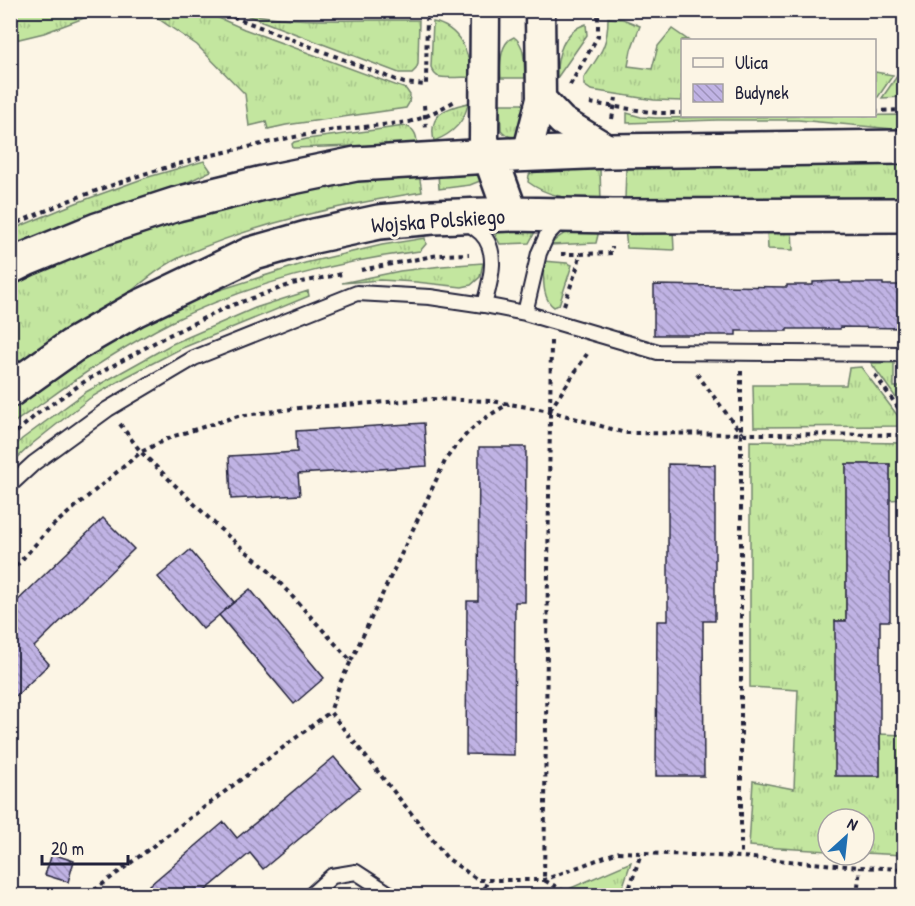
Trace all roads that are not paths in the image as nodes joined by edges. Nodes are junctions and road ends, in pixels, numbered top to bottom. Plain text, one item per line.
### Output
1 (485, 10) edge
2 (540, 10) edge
3 (541, 99) junction
4 (904, 147) edge
5 (611, 152) junction
6 (527, 154) junction
7 (490, 156) junction
8 (511, 214) junction
9 (566, 215) junction
10 (904, 215) edge
11 (460, 216) junction
12 (10, 267) edge
13 (484, 305) junction
14 (525, 313) junction
15 (904, 354) edge
16 (10, 390) edge
17 (10, 485) edge
18 (310, 896) edge
19 (393, 896) edge

1 - 7 street
2 - 3 street
3 - 5 street
3 - 6 street
4 - 5 street
5 - 6 street
6 - 7 street
6 - 8 street
7 - 8 street
7 - 12 street
8 - 9 street, Wojska Polskiego
8 - 11 street, Wojska Polskiego
9 - 10 street, Wojska Polskiego
9 - 14 lane
11 - 13 lane
11 - 16 street, Wojska Polskiego
13 - 14 lane
13 - 17 lane
14 - 15 lane
18 - 19 lane

